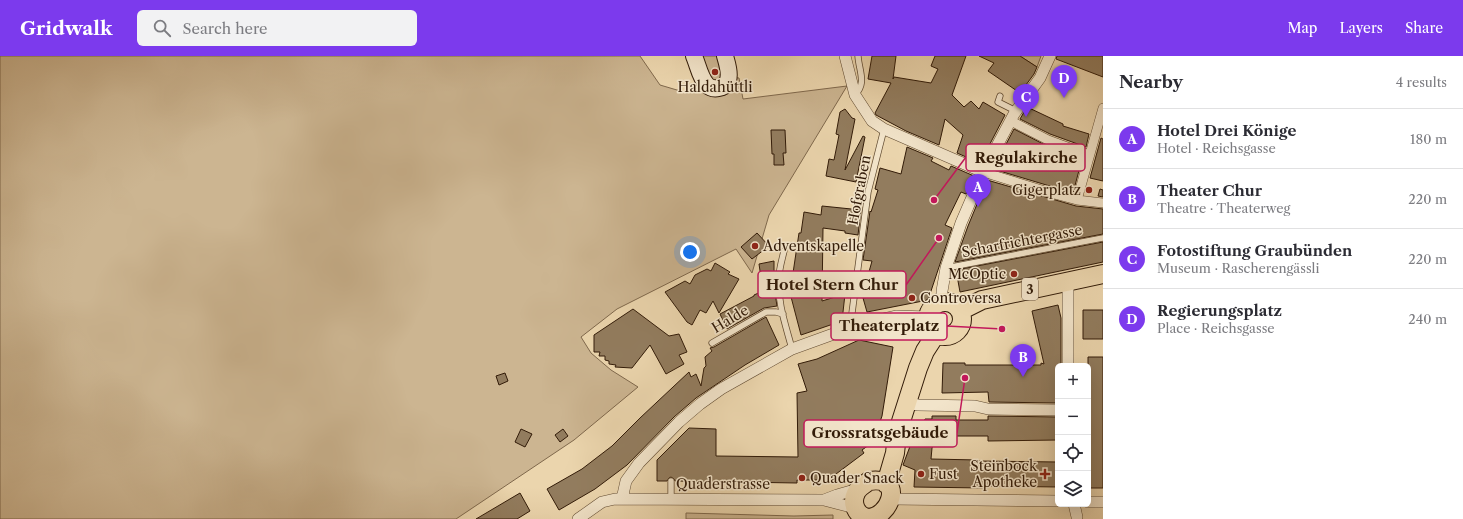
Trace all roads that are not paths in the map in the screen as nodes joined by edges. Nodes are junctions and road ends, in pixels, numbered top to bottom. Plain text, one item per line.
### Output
1 (694, 56) edge
2 (725, 56) edge
3 (846, 56) edge
4 (858, 56) edge
5 (1050, 56) edge
6 (855, 95) junction
7 (1000, 96) dead end
8 (1103, 108) edge
9 (1016, 111) junction
10 (1011, 121) junction
11 (1100, 124) edge
12 (884, 129) junction
13 (1090, 155) junction
14 (984, 172) junction
15 (1077, 200) junction
16 (1103, 203) edge
17 (1103, 238) edge
18 (784, 251) dead end
19 (946, 268) junction
20 (1103, 274) edge
21 (1068, 281) junction
22 (942, 302) junction
23 (960, 311) junction
24 (783, 314) junction
25 (928, 317) junction
26 (850, 328) junction
27 (936, 334) junction
28 (712, 343) dead end
29 (792, 349) junction
30 (1068, 363) edge
31 (907, 403) junction
32 (1055, 410) edge
33 (671, 481) dead end
34 (876, 488) junction
35 (622, 499) junction
36 (671, 499) junction
37 (824, 500) junction
38 (1055, 501) edge
39 (1091, 502) edge
40 (1103, 502) edge
41 (1075, 507) edge
42 (863, 515) edge
43 (1077, 517) dead end
44 (578, 519) edge

1 - 2 main road
3 - 6 street
4 - 6 lane
5 - 9 street
6 - 12 street
7 - 9 lane
8 - 11 street
9 - 10 street
10 - 13 street
10 - 14 street
11 - 13 street
12 - 14 street
12 - 26 lane, Hofgraben
13 - 15 street
14 - 15 street
14 - 19 street
15 - 16 street
17 - 19 lane, Scharfrichtergasse
18 - 24 lane
19 - 22 street
20 - 21 main road, 3
21 - 23 main road, 3
21 - 30 street
22 - 23 main road
22 - 25 main road
23 - 27 main road
24 - 28 lane, Halde
24 - 29 lane
25 - 26 street
25 - 27 main road
26 - 29 street
27 - 31 main road
29 - 35 street
31 - 32 street
31 - 34 main road
33 - 36 lane
34 - 37 street, Quaderstrasse
34 - 38 street, Quaderstrasse
34 - 42 main road
34 - 42 main road
35 - 36 street, Quaderstrasse
35 - 44 street, Quaderstrasse
36 - 37 street, Quaderstrasse
37 - 42 street, Quaderstrasse
39 - 40 street
41 - 43 street

